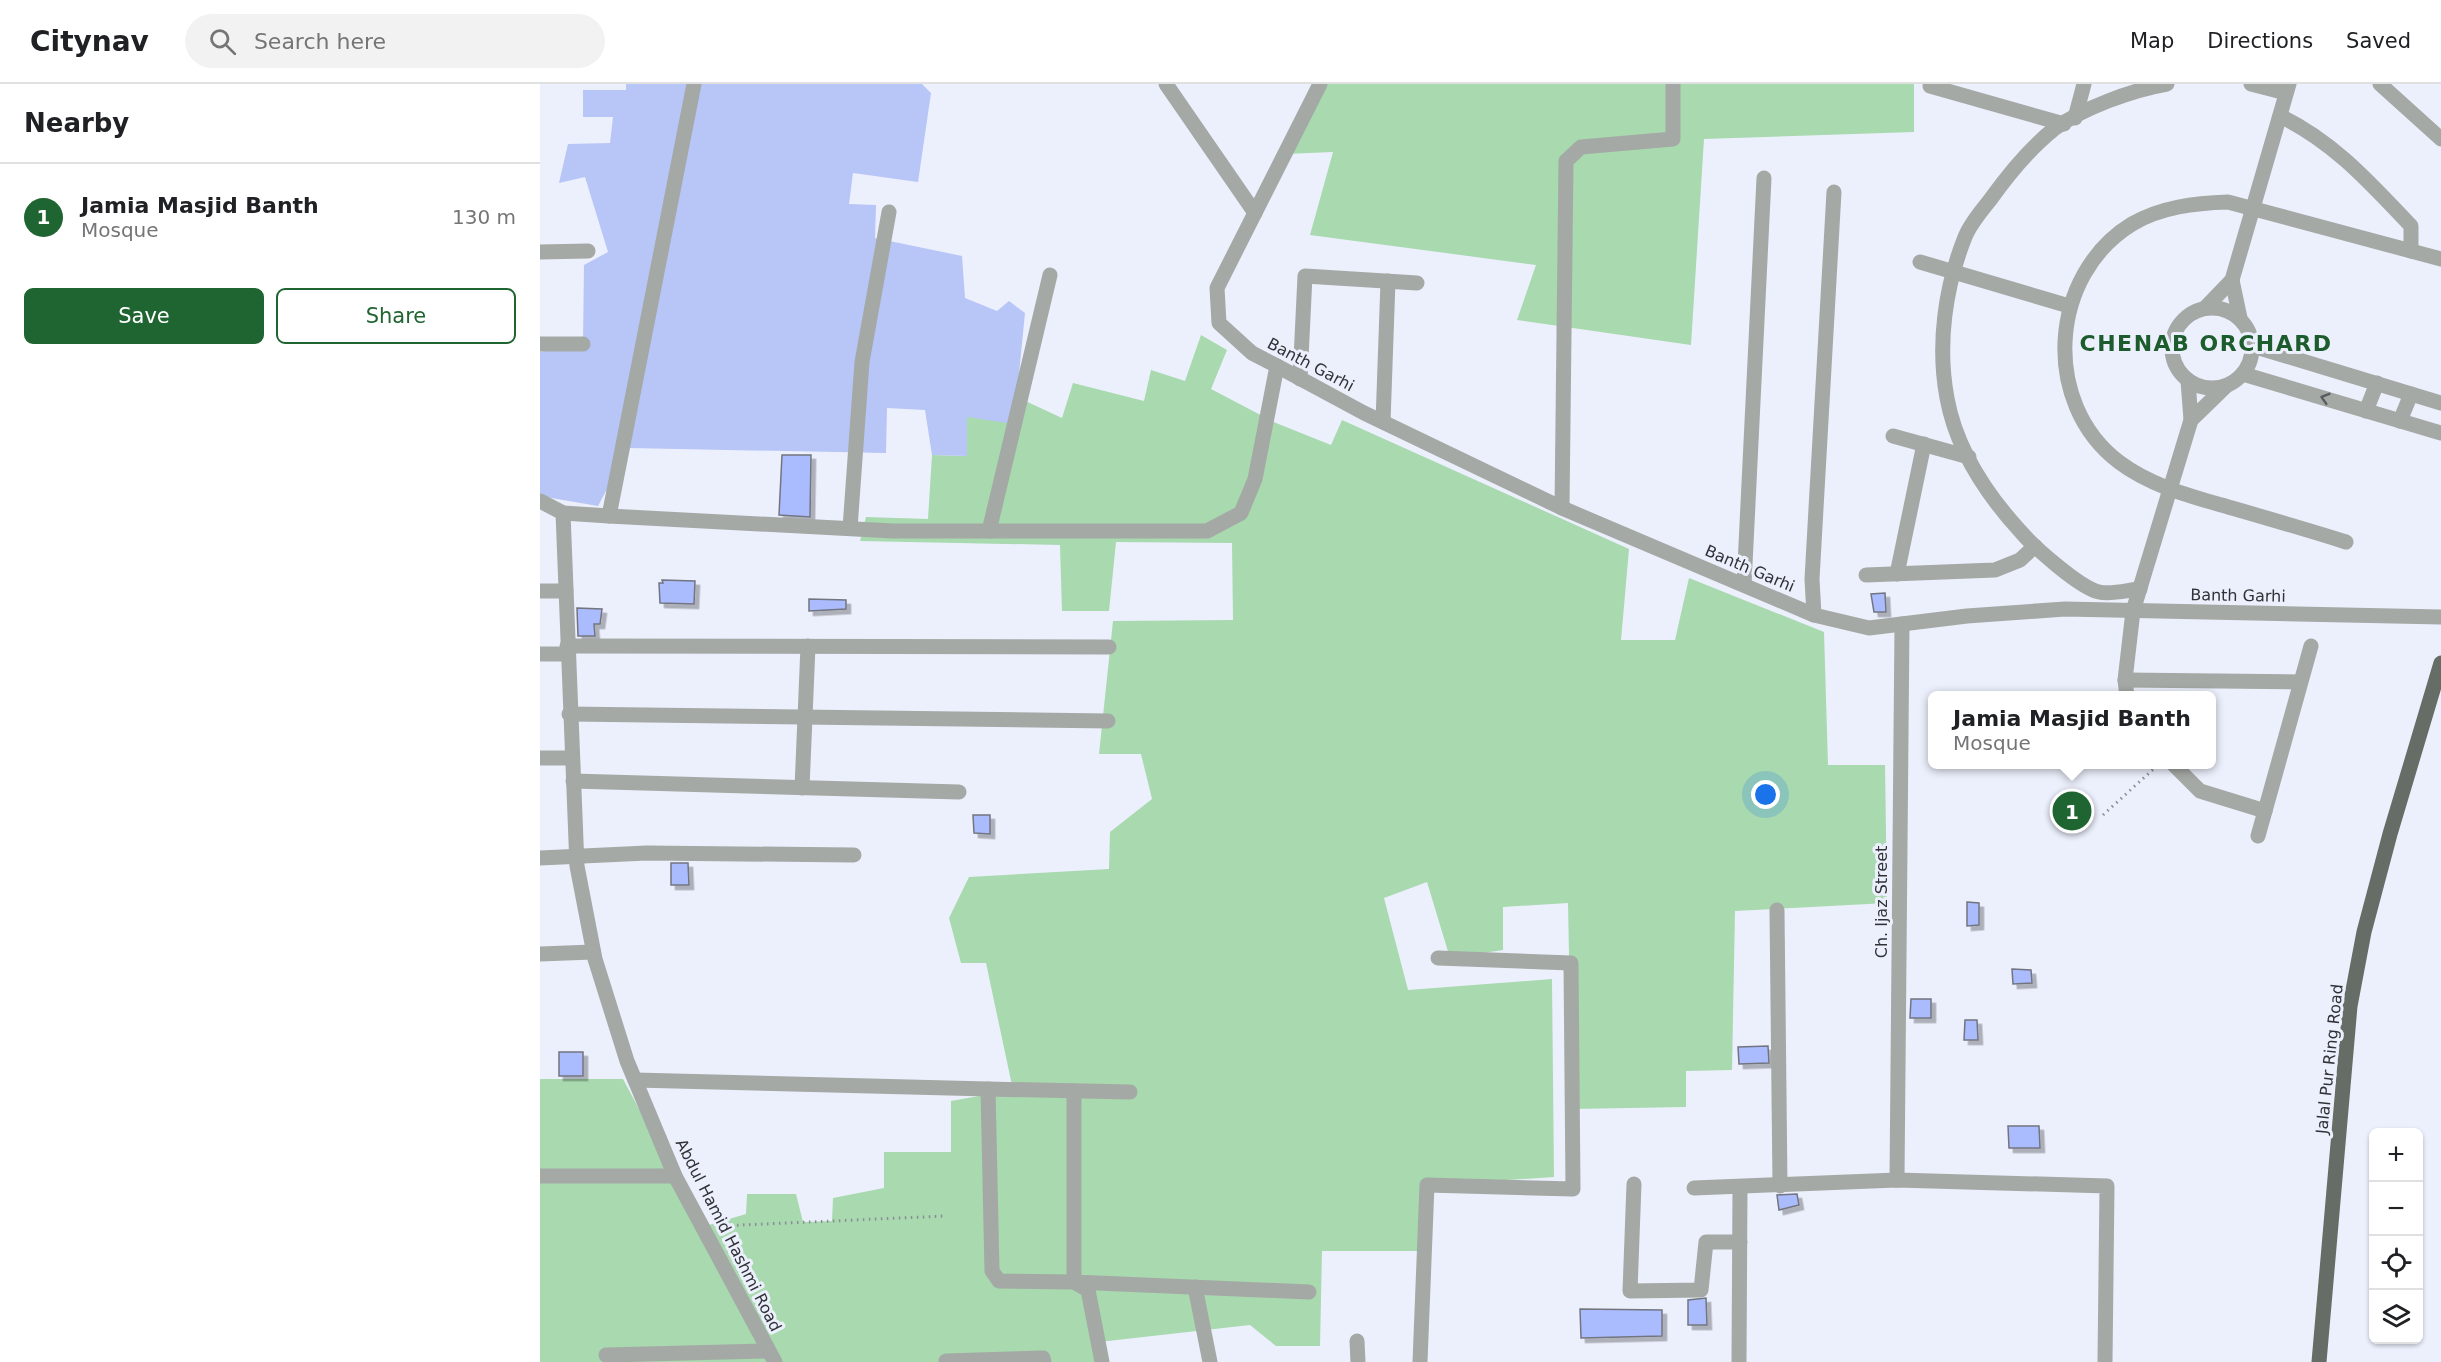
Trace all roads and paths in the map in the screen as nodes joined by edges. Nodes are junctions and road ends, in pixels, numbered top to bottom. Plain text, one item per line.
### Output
1 (694, 84) edge
2 (1166, 84) edge
3 (1320, 84) edge
4 (1673, 84) edge
5 (2084, 84) edge
6 (2167, 84) edge
7 (2251, 84) edge
8 (2380, 84) edge
9 (1930, 86) dead end
10 (2287, 88) edge
11 (1967, 90) edge
12 (2280, 116) junction
13 (2069, 121) junction
14 (2441, 139) edge
15 (1764, 177) dead end
16 (1834, 192) dead end
17 (2252, 208) junction
18 (889, 212) dead end
19 (1255, 213) junction
20 (588, 251) dead end
21 (2411, 251) junction
22 (540, 252) edge
23 (2441, 259) edge
24 (1920, 262) dead end
25 (1955, 272) junction
26 (1050, 275) dead end
27 (2232, 280) junction
28 (1388, 281) junction
29 (1418, 283) dead end
30 (2069, 306) junction
31 (2206, 307) junction
32 (2240, 318) junction
33 (540, 344) edge
34 (583, 344) dead end
35 (2253, 346) junction
36 (1276, 366) junction
37 (2243, 374) junction
38 (1300, 379) junction
39 (2188, 381) junction
40 (2377, 383) junction
41 (2226, 386) junction
42 (2411, 394) junction
43 (2441, 403) edge
44 (2366, 411) junction
45 (2191, 420) junction
46 (2400, 421) junction
47 (1383, 422) junction
48 (2441, 433) edge
49 (1893, 436) dead end
50 (1924, 444) junction
51 (1969, 457) junction
52 (2171, 490) junction
53 (540, 501) edge
54 (1562, 508) junction
55 (563, 513) junction
56 (609, 516) junction
57 (850, 528) junction
58 (989, 531) junction
59 (2346, 542) dead end
60 (2035, 546) junction
61 (1897, 574) junction
62 (1866, 575) dead end
63 (1744, 585) junction
64 (2140, 589) junction
65 (540, 591) edge
66 (566, 591) junction
67 (2133, 611) junction
68 (1814, 615) junction
69 (2441, 617) edge
70 (1902, 624) junction
71 (808, 646) junction
72 (2311, 646) dead end
73 (1109, 647) dead end
74 (567, 650) junction
75 (540, 654) edge
76 (2441, 663) edge
77 (2125, 680) junction
78 (2300, 682) junction
79 (2175, 688) edge
80 (2126, 691) edge
81 (570, 714) junction
82 (805, 717) junction
83 (1108, 721) dead end
84 (540, 758) edge
85 (572, 758) junction
86 (2155, 769) edge
87 (2177, 769) edge
88 (573, 781) junction
89 (802, 788) junction
90 (959, 792) dead end
91 (2265, 811) junction
92 (2103, 815) dead end
93 (2258, 836) dead end
94 (854, 855) dead end
95 (576, 857) junction
96 (540, 858) edge
97 (1777, 910) dead end
98 (593, 952) junction
99 (540, 954) edge
100 (1438, 958) dead end
101 (635, 1080) junction
102 (988, 1089) junction
103 (1074, 1091) junction
104 (1130, 1092) dead end
105 (540, 1176) edge
106 (675, 1176) junction
107 (1897, 1180) junction
108 (1634, 1184) dead end
109 (1780, 1186) junction
110 (1740, 1187) junction
111 (1694, 1188) dead end
112 (945, 1216) dead end
113 (702, 1227) junction
114 (1740, 1242) junction
115 (1074, 1282) junction
116 (1195, 1287) junction
117 (1309, 1292) dead end
118 (1357, 1341) dead end
119 (606, 1355) dead end
120 (771, 1357) edge
121 (946, 1360) dead end
122 (984, 1361) edge
123 (1044, 1362) edge
124 (1102, 1362) edge
125 (1210, 1362) edge
126 (1358, 1362) edge
127 (1420, 1362) edge
128 (1739, 1362) edge
129 (2105, 1362) edge
130 (2319, 1362) edge

1 - 56 street
2 - 19 street
3 - 19 street, Banth Garhi
4 - 54 street
5 - 13 street
6 - 13 street
7 - 10 street
8 - 14 street
9 - 11 street
10 - 12 street
11 - 13 street
12 - 17 street
12 - 21 street
13 - 25 street
15 - 63 street
16 - 68 street
17 - 21 street
17 - 27 street
17 - 30 street
18 - 57 street
19 - 36 street, Banth Garhi
20 - 22 street
21 - 23 street
24 - 25 street
25 - 30 street
25 - 51 street
26 - 58 street
27 - 31 street
27 - 32 street
28 - 29 street
28 - 38 street
28 - 47 street
30 - 52 street
31 - 32 street
31 - 39 street
32 - 35 street
33 - 34 street
35 - 37 street
35 - 40 street
36 - 38 street, Banth Garhi
36 - 58 street
37 - 41 street
44 -> 37 street
38 - 47 street, Banth Garhi
39 - 41 street
39 - 45 street
40 - 42 street
40 - 44 street
41 - 45 street
42 - 43 street
42 - 46 street
44 - 46 street
45 - 52 street
46 - 48 street
47 - 54 street, Banth Garhi
49 - 50 street
50 - 51 street
50 - 61 street
51 - 60 street
52 - 59 street
52 - 64 street
53 - 55 street
54 - 63 street, Banth Garhi
55 - 56 street
55 - 66 street, Abdul Hamid Hashmi Road
56 - 57 street
57 - 58 street
60 - 61 street
60 - 64 street
61 - 62 street
63 - 68 street, Banth Garhi
64 - 67 street
65 - 66 street
66 - 74 street, Abdul Hamid Hashmi Road
67 - 69 street, Banth Garhi
67 - 70 street, Banth Garhi
67 - 77 street
68 - 70 street, Banth Garhi
70 - 107 street, Ch. Ijaz Street
71 - 73 street
71 - 74 street
71 - 82 street
72 - 78 street
74 - 75 street
74 - 81 street, Abdul Hamid Hashmi Road
76 - 130 main road, Jalal Pur Ring Road
77 - 79 street
77 - 80 street
78 - 79 street
78 - 91 street
81 - 82 street
81 - 85 street, Abdul Hamid Hashmi Road
82 - 83 street
82 - 89 street
84 - 85 street
85 - 88 street, Abdul Hamid Hashmi Road
86 - 92 path
87 - 91 street
88 - 89 street
88 - 95 street, Abdul Hamid Hashmi Road
89 - 90 street
91 - 93 street
94 - 95 street
95 - 96 street
95 - 98 street, Abdul Hamid Hashmi Road
97 - 109 street
98 - 99 street
98 - 101 street, Abdul Hamid Hashmi Road
100 - 127 street
101 - 102 street
101 - 106 street, Abdul Hamid Hashmi Road
102 - 103 street
102 - 115 street
103 - 104 street
103 - 115 street
105 - 106 street
106 - 113 street, Abdul Hamid Hashmi Road
107 - 109 street
107 - 129 street
108 - 114 street
109 - 110 street
110 - 111 street
110 - 114 street
112 - 113 path
113 - 120 street, Abdul Hamid Hashmi Road
114 - 128 street
115 - 116 street
115 - 124 street
116 - 117 street
116 - 125 street
118 - 126 street
119 - 120 street
121 - 122 street
122 - 123 street

